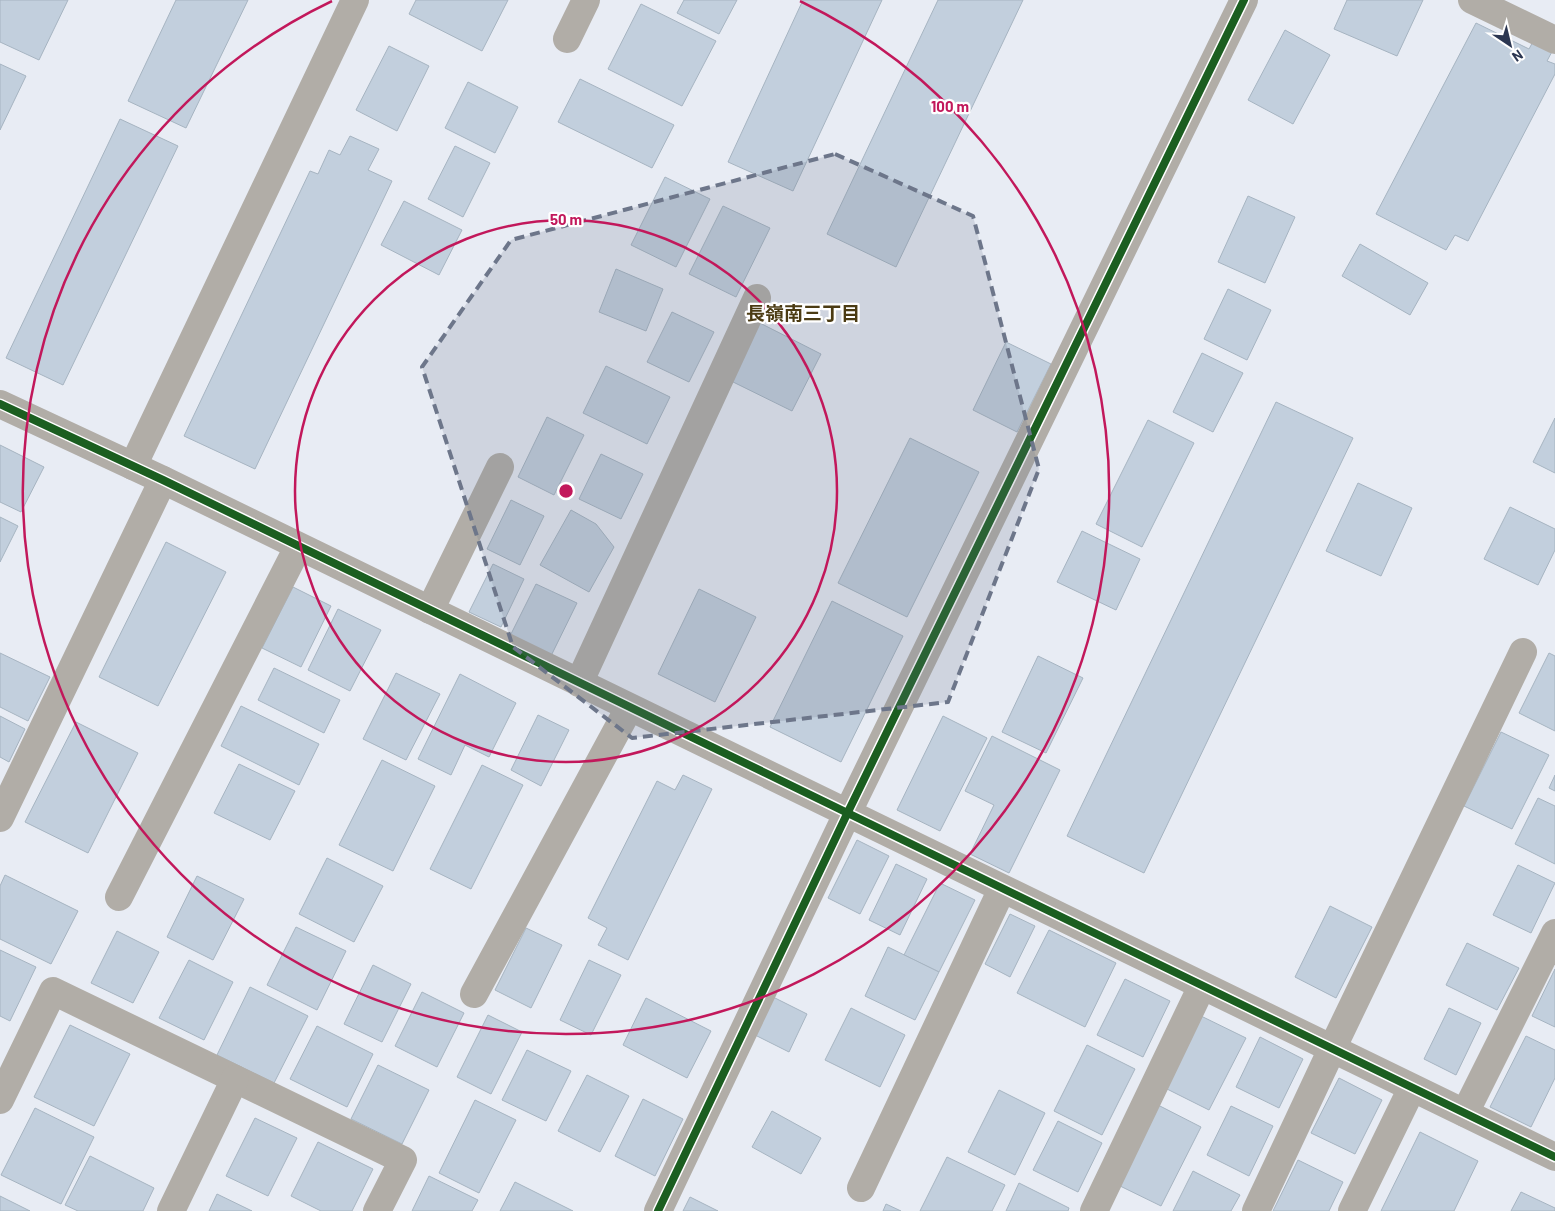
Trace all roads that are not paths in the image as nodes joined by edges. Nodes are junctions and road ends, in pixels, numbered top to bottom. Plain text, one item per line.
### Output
1 (355, 0) edge
2 (586, 0) edge
3 (1244, 0) edge
4 (1472, 0) edge
5 (567, 39) dead end
6 (1555, 40) edge
7 (757, 298) dead end
8 (0, 404) edge
9 (133, 466) junction
10 (500, 466) dead end
11 (163, 480) junction
12 (298, 547) junction
13 (430, 610) junction
14 (1523, 652) dead end
15 (579, 683) junction
16 (629, 708) junction
17 (847, 814) junction
18 (0, 818) edge
19 (1002, 889) junction
20 (119, 897) dead end
21 (1555, 933) edge
22 (1202, 986) junction
23 (474, 994) dead end
24 (1332, 1049) junction
25 (235, 1079) junction
26 (1412, 1088) junction
27 (0, 1100) edge
28 (1465, 1113) junction
29 (1555, 1157) edge
30 (861, 1188) dead end
31 (171, 1211) edge
32 (377, 1211) edge
33 (658, 1211) edge
34 (1094, 1211) edge
35 (1256, 1211) edge
36 (1352, 1211) edge

1 - 9 street
2 - 5 street
3 - 17 street
4 - 6 street
7 - 15 street
8 - 9 street
9 - 11 street
10 - 13 street
11 - 12 street
11 - 18 street
12 - 13 street
12 - 20 street
13 - 15 street
14 - 24 street
15 - 16 street
16 - 17 street
16 - 23 street
17 - 19 street
17 - 33 street
19 - 22 street
19 - 30 street
21 - 28 street
22 - 24 street
22 - 34 street
24 - 26 street
24 - 35 street
25 - 27 street
25 - 31 street
25 - 32 street
26 - 28 street
26 - 36 street
28 - 29 street

